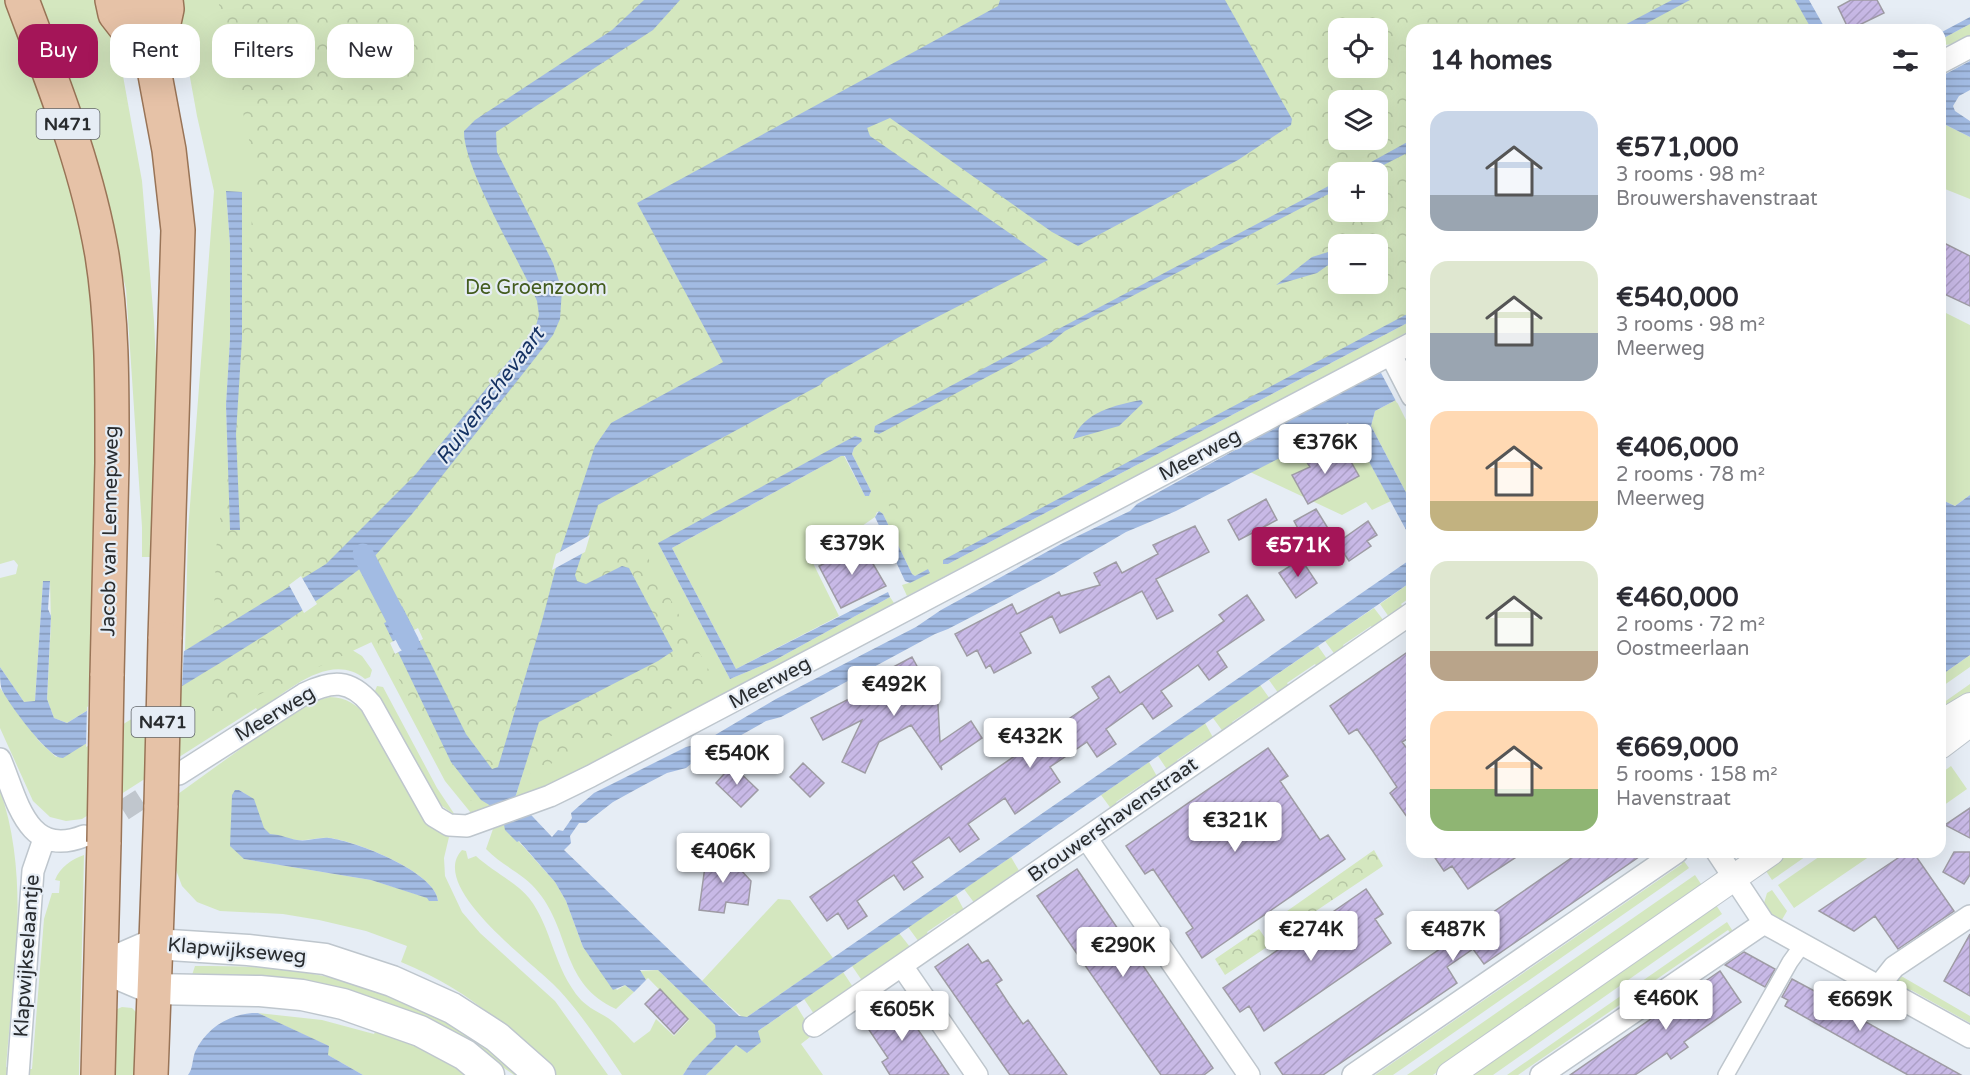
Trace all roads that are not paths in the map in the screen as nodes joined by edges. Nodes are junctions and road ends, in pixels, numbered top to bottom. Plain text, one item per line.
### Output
1 (22, 0) edge
2 (112, 0) edge
3 (141, 0) edge
4 (166, 0) edge
5 (123, 24) edge
6 (146, 24) edge
7 (164, 24) edge
8 (1970, 47) edge
9 (1946, 60) edge
10 (157, 78) edge
11 (1406, 348) edge
12 (1393, 358) junction
13 (1406, 385) edge
14 (1406, 618) edge
15 (1970, 706) edge
16 (1946, 720) edge
17 (1970, 723) edge
18 (1946, 741) edge
19 (0, 759) edge
20 (179, 774) tunnel mouth
21 (44, 839) junction
22 (94, 839) junction
23 (1087, 839) junction
24 (1668, 858) edge
25 (1721, 858) edge
26 (1762, 858) edge
27 (1734, 878) junction
28 (1970, 916) edge
29 (1764, 923) junction
30 (154, 944) junction
31 (1803, 944) junction
32 (902, 966) junction
33 (101, 967) junction
34 (1879, 986) junction
35 (153, 989) junction
36 (814, 1026) dead end
37 (1970, 1037) edge
38 (18, 1075) edge
39 (98, 1075) edge
40 (151, 1075) edge
41 (489, 1075) edge
42 (540, 1075) edge
43 (977, 1075) edge
44 (1249, 1075) edge
45 (1353, 1075) edge
46 (1450, 1075) edge
47 (1541, 1075) edge
48 (1726, 1075) edge

1 - 22 main road, Jacob van Lennepweg / N471, bridge
2 - 5 main road, N471
3 - 6 main road, N471
4 - 7 main road, N471
8 - 9 street
10 - 30 main road, N471, bridge
11 - 12 street, Meerweg
12 - 13 street
12 - 20 street, Meerweg
14 - 23 street, Brouwershavenstraat
15 - 16 street
17 - 18 street
19 - 21 street
21 - 22 street
21 - 38 street, Klapwijkselaantje
22 - 33 main road, Jacob van Lennepweg / N471
23 - 32 street, Brouwershavenstraat
23 - 44 street
24 - 45 street
25 - 27 street
26 - 27 street
27 - 29 street
27 - 46 street
28 - 34 street
29 - 31 street
29 - 47 street
30 - 33 main road, Klapwijkseweg
30 - 35 main road, N471
30 - 42 main road, Klapwijkseweg
31 - 34 street
31 - 48 street
32 - 36 street, Brouwershavenstraat
32 - 43 street
33 - 35 main road, Klapwijkseweg
33 - 39 main road, Jacob van Lennepweg / N471
34 - 37 street
35 - 40 main road, N471
35 - 41 main road, Klapwijkseweg

